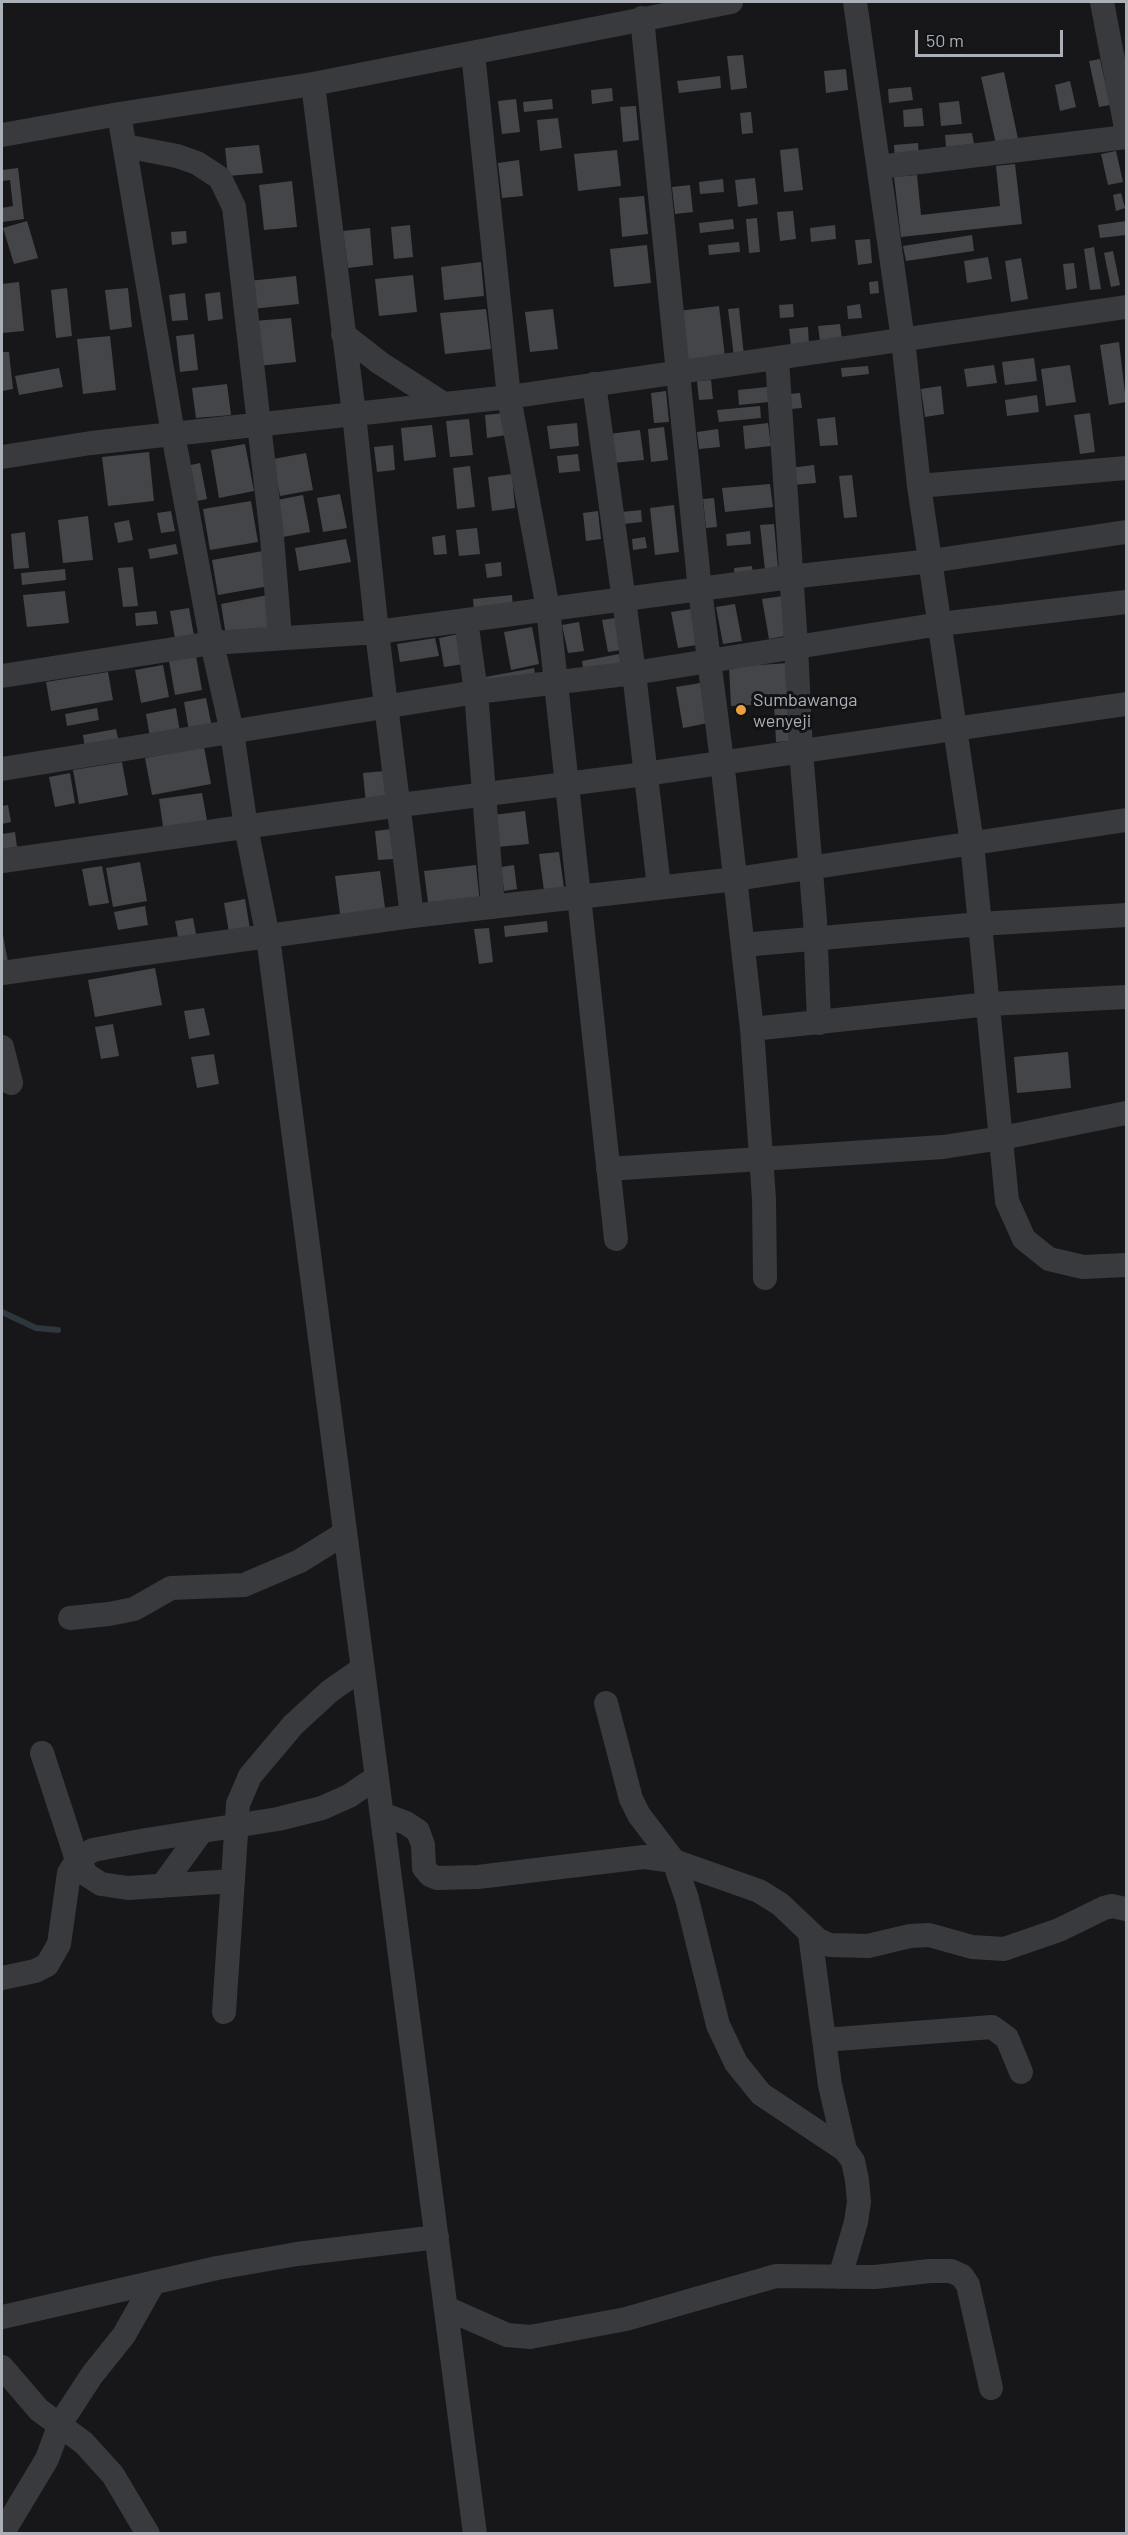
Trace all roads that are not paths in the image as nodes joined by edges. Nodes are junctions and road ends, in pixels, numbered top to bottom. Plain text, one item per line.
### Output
1 (731, 2) edge
2 (855, 2) edge
3 (1102, 2) edge
4 (642, 18) junction
5 (473, 53) junction
6 (312, 84) junction
7 (119, 114) junction
8 (1126, 128) edge
9 (2, 135) edge
10 (1126, 137) edge
11 (125, 147) junction
12 (879, 167) junction
13 (1126, 307) edge
14 (343, 334) junction
15 (903, 340) junction
16 (777, 359) junction
17 (676, 372) junction
18 (594, 384) junction
19 (509, 397) junction
20 (444, 404) junction
21 (354, 414) junction
22 (260, 426) junction
23 (173, 434) junction
24 (2, 457) edge
25 (1126, 468) edge
26 (919, 486) junction
27 (1126, 532) edge
28 (931, 561) junction
29 (790, 577) junction
30 (700, 590) junction
31 (624, 599) junction
32 (1126, 602) edge
33 (548, 609) junction
34 (466, 620) junction
35 (940, 624) junction
36 (377, 632) junction
37 (280, 637) junction
38 (212, 643) junction
39 (796, 646) junction
40 (709, 661) junction
41 (634, 674) junction
42 (2, 676) edge
43 (556, 682) junction
44 (476, 692) junction
45 (1126, 705) edge
46 (387, 707) junction
47 (954, 728) junction
48 (232, 732) junction
49 (801, 751) junction
50 (722, 761) junction
51 (2, 769) edge
52 (645, 774) junction
53 (566, 783) junction
54 (483, 793) junction
55 (400, 805) junction
56 (1126, 820) edge
57 (246, 827) junction
58 (972, 843) junction
59 (2, 861) edge
60 (810, 867) junction
61 (736, 879) junction
62 (659, 888) junction
63 (580, 896) junction
64 (493, 907) junction
65 (412, 915) junction
66 (1126, 915) edge
67 (980, 924) junction
68 (268, 937) junction
69 (816, 938) junction
70 (743, 945) junction
71 (2, 973) edge
72 (1126, 998) edge
73 (989, 1004) junction
74 (819, 1023) junction
75 (752, 1029) junction
76 (2, 1047) edge
77 (11, 1083) dead end
78 (1126, 1113) edge
79 (1002, 1138) junction
80 (761, 1158) junction
81 (608, 1169) junction
82 (616, 1239) dead end
83 (1126, 1265) edge
84 (765, 1278) dead end
85 (345, 1533) junction
86 (70, 1618) dead end
87 (363, 1668) junction
88 (606, 1703) dead end
89 (42, 1754) dead end
90 (377, 1777) junction
91 (382, 1814) junction
92 (236, 1827) junction
93 (201, 1832) junction
94 (77, 1860) junction
95 (674, 1861) junction
96 (233, 1881) junction
97 (162, 1886) junction
98 (1126, 1909) edge
99 (810, 1934) junction
100 (2, 1978) edge
101 (224, 2012) dead end
102 (824, 2040) junction
103 (1022, 2072) dead end
104 (845, 2150) junction
105 (437, 2237) junction
106 (840, 2277) junction
107 (154, 2282) junction
108 (446, 2308) junction
109 (2, 2317) edge
110 (2, 2367) edge
111 (991, 2388) dead end
112 (60, 2424) junction
113 (2, 2534) edge
114 (148, 2534) edge
115 (475, 2534) edge

1 - 4 street
2 - 12 street
3 - 8 street
4 - 5 street
4 - 17 street
5 - 6 street
5 - 19 street
6 - 7 street
6 - 14 street
7 - 9 street
7 - 11 street
10 - 12 street
11 - 22 street
11 - 23 street
12 - 15 street
13 - 15 street
14 - 20 street
14 - 21 street
15 - 16 street
15 - 26 street
16 - 17 street
16 - 29 street
17 - 18 street
17 - 30 street
18 - 19 street
18 - 31 street
19 - 20 street
19 - 33 street
20 - 21 street
21 - 22 street
21 - 36 street
22 - 23 street
22 - 37 street
23 - 24 street
23 - 38 street
25 - 26 street
26 - 28 street
27 - 28 street
28 - 29 street
28 - 35 street
29 - 30 street
29 - 39 street
30 - 31 street
30 - 40 street
31 - 33 street
31 - 41 street
32 - 35 street
33 - 34 street
33 - 43 street
34 - 36 street
34 - 44 street
35 - 39 street
35 - 47 street
36 - 37 street
36 - 46 street
37 - 38 street
38 - 42 street
38 - 48 street
39 - 40 street
39 - 49 street
40 - 41 street
40 - 50 street
41 - 43 street
41 - 52 street
43 - 44 street
43 - 53 street
44 - 46 street
44 - 54 street
45 - 47 street
46 - 48 street
46 - 55 street
47 - 49 street
47 - 58 street
48 - 51 street
48 - 57 street
49 - 50 street
49 - 60 street
50 - 52 street
50 - 61 street
52 - 53 street
52 - 62 street
53 - 54 street
53 - 63 street
54 - 55 street
54 - 64 street
55 - 57 street
55 - 65 street
56 - 58 street
57 - 59 street
57 - 68 street
58 - 60 street
58 - 67 street
60 - 61 street
60 - 69 street
61 - 62 street
61 - 70 street
62 - 63 street
63 - 64 street
63 - 81 street
64 - 65 street
65 - 68 street
66 - 67 street
67 - 69 street
67 - 73 street
68 - 71 street
68 - 85 street
69 - 70 street
69 - 74 street
70 - 75 street
72 - 73 street
73 - 74 street
73 - 79 street
74 - 75 street
75 - 80 street
76 - 77 street
78 - 79 street
79 - 80 street
79 - 83 street
80 - 81 street
80 - 84 street
81 - 82 street
85 - 86 street
85 - 87 street
87 - 90 street
87 - 92 street
88 - 95 street
89 - 94 street
90 - 91 street
90 - 92 street
91 - 95 street
91 - 105 street
92 - 93 street
92 - 96 street
93 - 94 street
93 - 97 street
94 - 97 street
94 - 100 street
95 - 99 street
95 - 104 street
96 - 97 street
96 - 101 street
98 - 99 street
99 - 102 street
102 - 103 street
102 - 104 street
104 - 106 street
105 - 107 street
105 - 108 street
106 - 108 street
106 - 111 street
107 - 109 street
107 - 112 street
108 - 115 street
110 - 112 street
112 - 113 street
112 - 114 street

